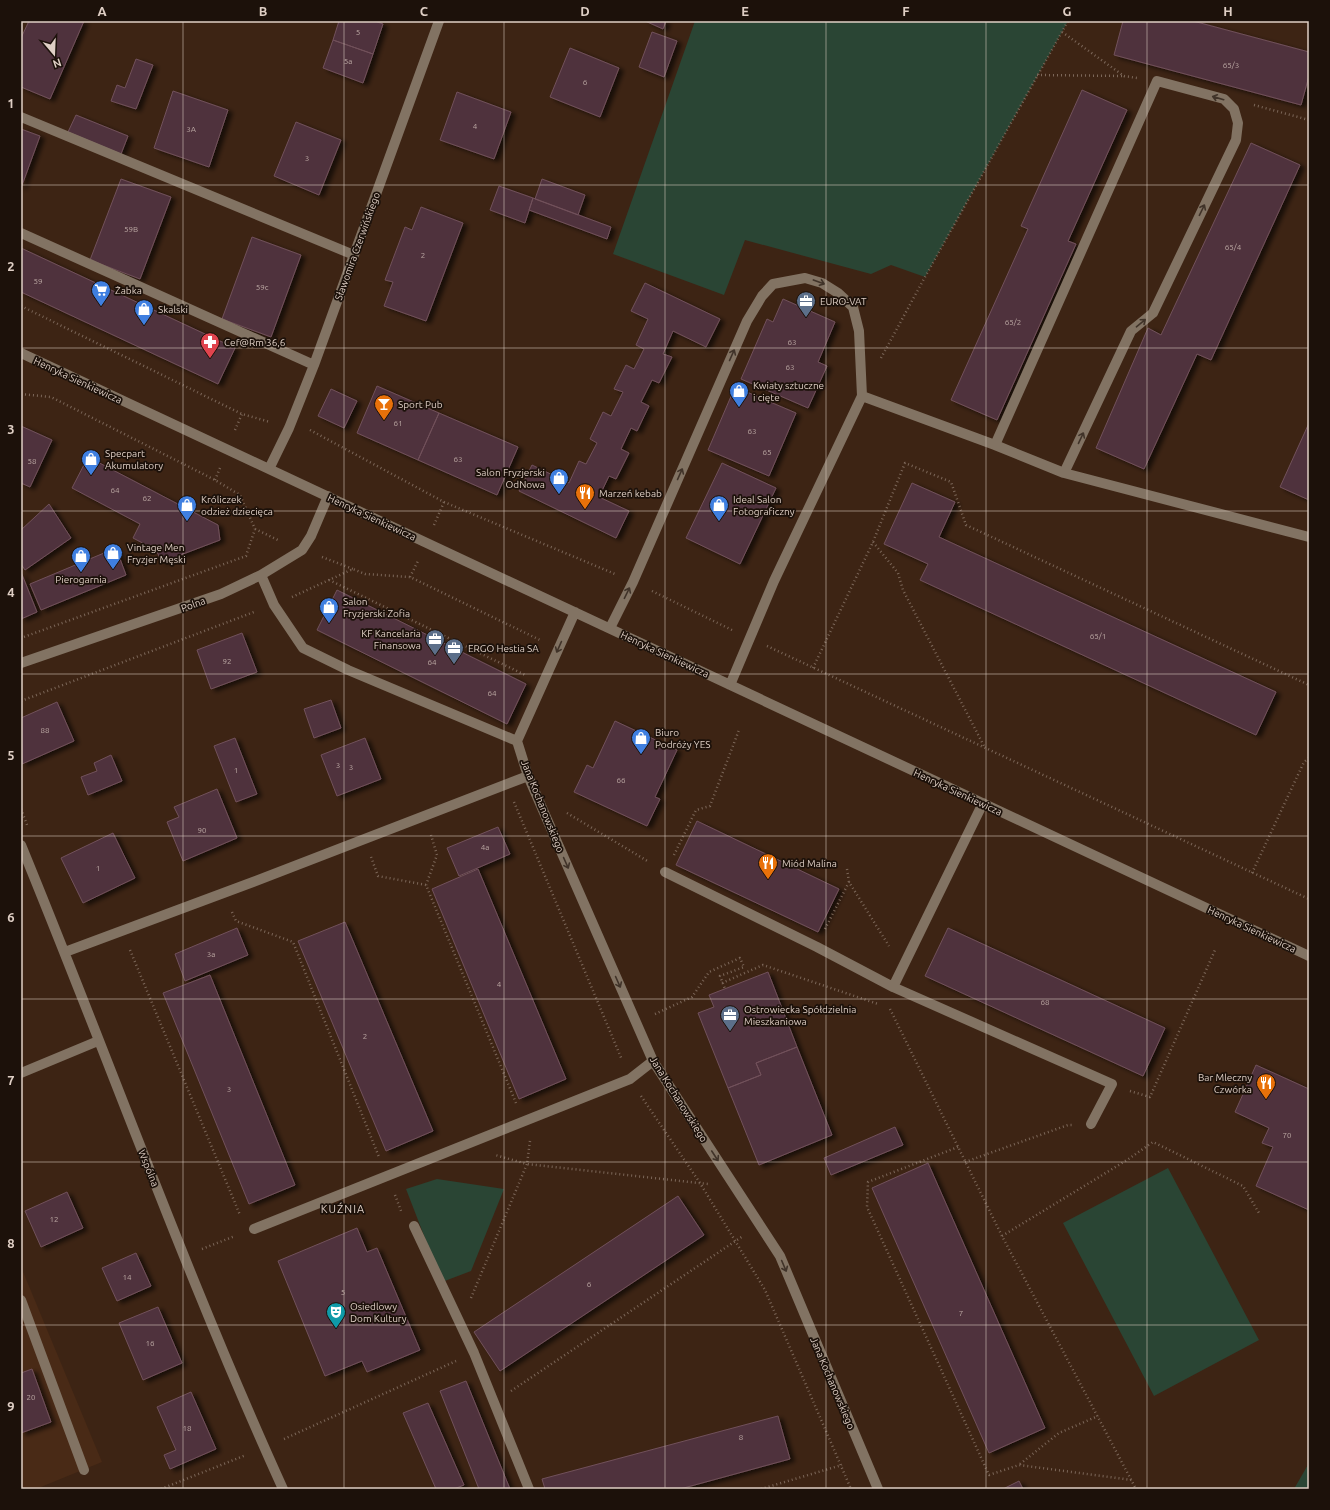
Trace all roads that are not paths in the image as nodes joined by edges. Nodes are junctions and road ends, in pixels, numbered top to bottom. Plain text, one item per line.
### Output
1 (438, 21) edge
2 (21, 117) edge
3 (21, 233) edge
4 (354, 255) junction
5 (21, 353) edge
6 (314, 365) junction
7 (862, 396) junction
8 (995, 445) junction
9 (269, 469) junction
10 (1064, 473) junction
11 (328, 496) junction
12 (1309, 536) edge
13 (261, 575) junction
14 (575, 612) junction
15 (610, 628) junction
16 (21, 663) edge
17 (730, 685) junction
18 (517, 741) junction
19 (528, 776) junction
20 (983, 803) junction
21 (21, 845) edge
22 (665, 872) road end
23 (65, 952) junction
24 (1309, 956) edge
25 (893, 987) junction
26 (98, 1041) junction
27 (653, 1061) junction
28 (21, 1073) edge
29 (1091, 1124) road end
30 (414, 1226) road end
31 (254, 1229) road end
32 (21, 1300) edge
33 (84, 1470) dead end
34 (283, 1489) edge
35 (529, 1489) edge
36 (878, 1489) edge

1 - 4 street, Sławomira Czerwińskiego
2 - 4 street
3 - 6 street
4 - 6 street, Sławomira Czerwińskiego
5 - 9 street, Henryka Sienkiewicza
6 - 9 street, Sławomira Czerwińskiego
7 - 8 street
15 -> 7 street
7 - 17 street
8 - 10 street
10 -> 8 street
9 - 11 street, Henryka Sienkiewicza
10 - 12 street
11 - 13 street, Polna
11 - 14 street, Henryka Sienkiewicza
13 - 16 street, Polna
13 - 18 street
14 - 15 street, Henryka Sienkiewicza
14 -> 18 street
15 - 17 street, Henryka Sienkiewicza
17 - 20 street, Henryka Sienkiewicza
18 - 19 street, Jana Kochanowskiego
19 - 23 street
19 -> 27 street, Jana Kochanowskiego
20 - 24 street, Henryka Sienkiewicza
20 - 25 street
21 - 23 street, Wspólna
22 - 25 street
23 - 26 street, Wspólna
25 - 29 street
26 - 28 street
26 - 34 street, Wspólna
27 - 31 street
27 -> 36 street, Jana Kochanowskiego
30 - 35 street
32 - 33 street

